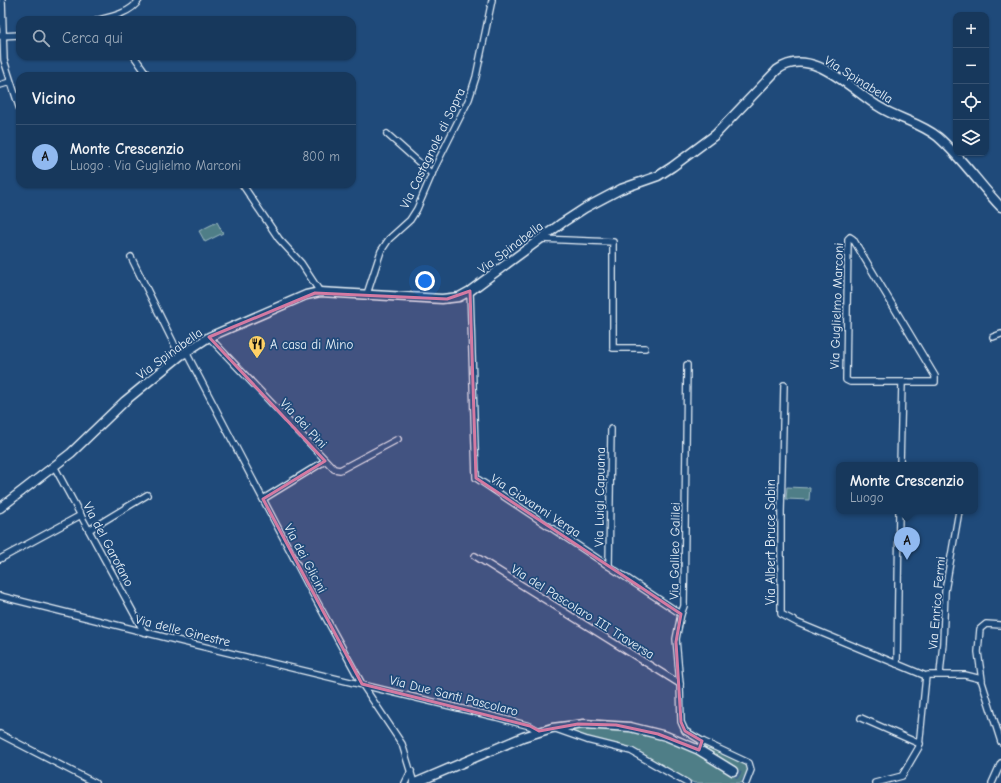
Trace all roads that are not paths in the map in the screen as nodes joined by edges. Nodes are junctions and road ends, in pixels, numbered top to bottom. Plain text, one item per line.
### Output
1 (2, 0) edge
2 (139, 0) edge
3 (492, 0) edge
4 (119, 16) edge
5 (16, 35) edge
6 (2, 36) edge
7 (137, 60) edge
8 (145, 72) edge
9 (10, 82) junction
10 (0, 85) edge
11 (16, 99) edge
12 (387, 134) dead end
13 (432, 174) junction
14 (245, 188) edge
15 (1001, 207) edge
16 (542, 239) junction
17 (131, 257) dead end
18 (470, 291) junction
19 (320, 292) junction
20 (367, 294) junction
21 (1001, 334) edge
22 (209, 337) junction
23 (993, 337) dead end
24 (645, 348) dead end
25 (183, 354) junction
26 (687, 365) dead end
27 (902, 383) junction
28 (784, 385) dead end
29 (611, 429) dead end
30 (398, 439) dead end
31 (325, 461) junction
32 (900, 462) edge
33 (54, 466) junction
34 (147, 495) dead end
35 (263, 499) junction
36 (0, 508) edge
37 (899, 514) edge
38 (958, 514) edge
39 (81, 515) junction
40 (89, 530) junction
41 (474, 556) dead end
42 (0, 559) edge
43 (609, 566) junction
44 (0, 596) edge
45 (681, 614) junction
46 (1001, 624) edge
47 (144, 632) junction
48 (897, 664) junction
49 (940, 674) junction
50 (926, 676) junction
51 (983, 683) junction
52 (362, 684) junction
53 (680, 684) junction
54 (861, 718) dead end
55 (552, 728) junction
56 (539, 731) junction
57 (0, 734) edge
58 (702, 741) junction
59 (1001, 742) edge
60 (920, 744) junction
61 (699, 750) junction
62 (1001, 763) edge
63 (411, 771) junction
64 (733, 771) tunnel mouth
65 (95, 783) edge
66 (405, 783) edge
67 (414, 783) edge
68 (687, 783) edge
69 (746, 783) edge
70 (875, 783) edge
71 (992, 783) edge

1 - 6 street
2 - 4 street
3 - 13 street, Via Castagnole di Sopra
5 - 6 street
6 - 9 street
7 - 8 street
9 - 10 street
9 - 11 street
12 - 13 street
13 - 20 street, Via Castagnole di Sopra
14 - 19 street
15 - 16 street, Via Spinabella
16 - 18 street, Via Spinabella
16 - 24 street
17 - 25 street, Via dei Glicini
18 - 20 street, Via Spinabella
18 - 43 street, Via Giovanni Verga
19 - 20 street, Via Spinabella
19 - 22 street, Via Spinabella
21 - 23 street
22 - 25 street, Via Spinabella
22 - 31 street, Via dei Pini
25 - 33 street, Via Spinabella
25 - 35 street, Via dei Glicini
26 - 45 street, Via Galileo Galilei
27 - 27 street, Via Guglielmo Marconi
27 - 32 street
28 - 48 street, Via Albert Bruce Sabin
29 - 43 street, Via Luigi Capuana
30 - 31 street, Via dei Pini
31 - 35 street
33 - 36 street, Via Spinabella
33 - 39 street, Via del Garofano
34 - 40 street
35 - 52 street, Via dei Glicini
37 - 48 street
38 - 49 street, Via Enrico Fermi
39 - 40 street, Via del Garofano
39 - 42 street
40 - 47 street, Via del Garofano
41 - 53 street, Via del Pascolaro III Traversa
43 - 45 street, Via Giovanni Verga
44 - 47 street, Via delle Ginestre
45 - 53 street, Via Galileo Galilei
46 - 51 street
47 - 52 street, Via delle Ginestre
48 - 50 street, Via Albert Bruce Sabin
49 - 50 street
49 - 51 street
50 - 60 street
51 - 59 street
52 - 56 street, Via Due Santi Pascolaro
52 - 63 street, Via dei Glicini
53 - 58 street, Via Galileo Galilei
54 - 60 street
55 - 56 street
55 - 61 street
55 - 68 street
56 - 67 street
57 - 65 street
58 - 61 street
58 - 69 street
60 - 70 street
61 - 64 street
62 - 71 street
63 - 66 street
63 - 67 street, Via dei Glicini

